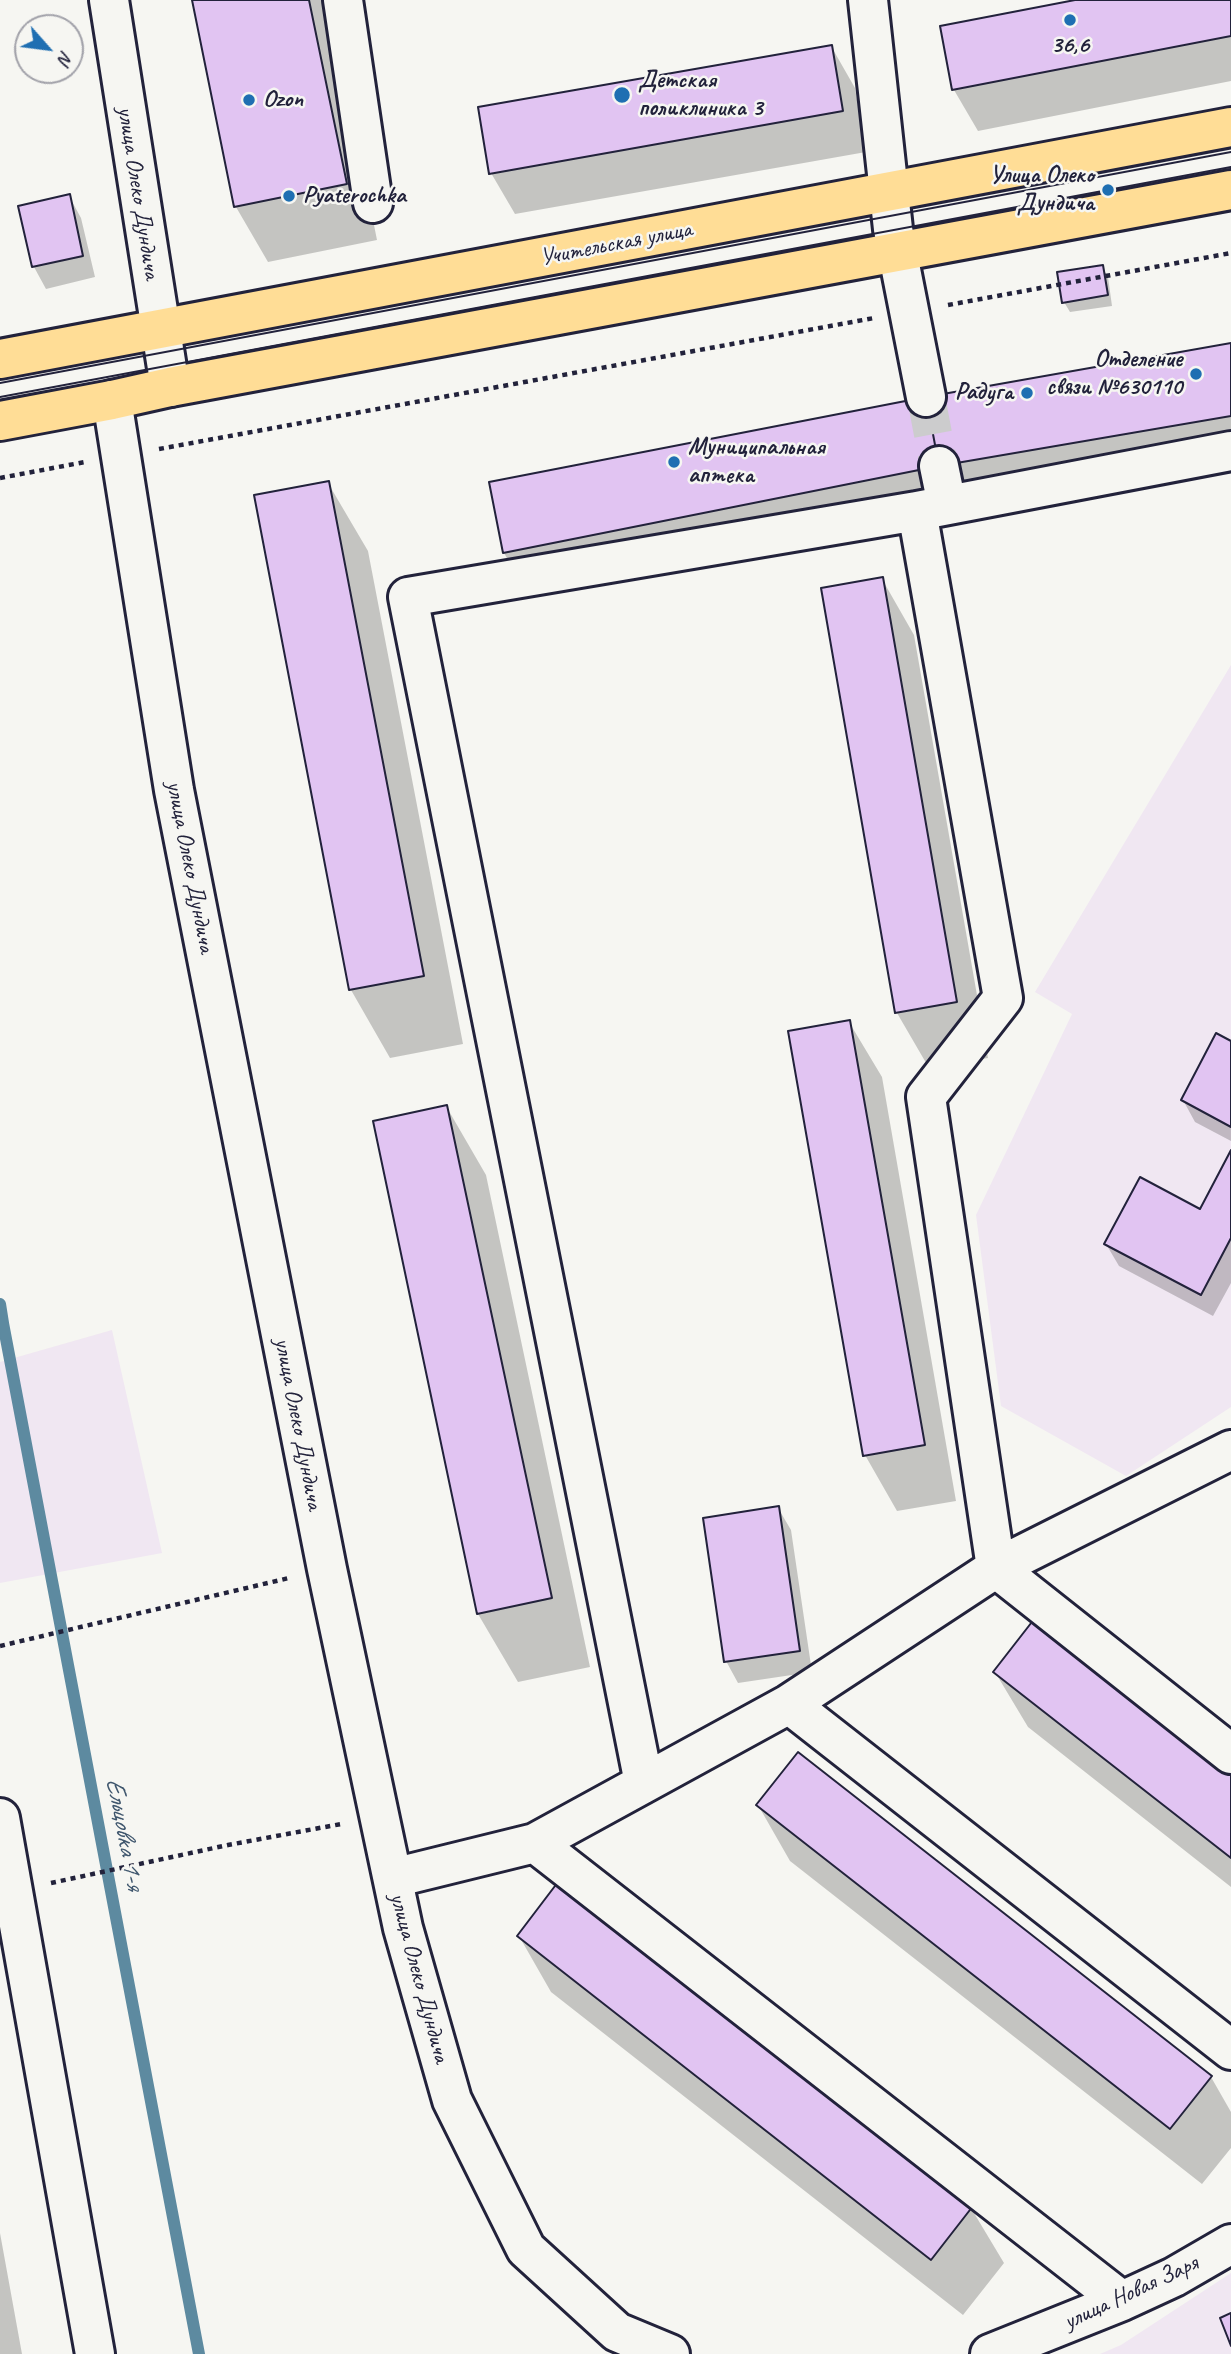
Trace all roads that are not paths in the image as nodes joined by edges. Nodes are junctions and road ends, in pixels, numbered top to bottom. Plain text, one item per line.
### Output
1 (109, 0) edge
2 (343, 0) edge
3 (868, 0) edge
4 (1231, 127) edge
5 (1231, 190) edge
6 (889, 192) junction
7 (373, 203) dead end
8 (897, 253) junction
9 (159, 329) junction
10 (0, 359) edge
11 (170, 387) junction
12 (926, 397) tunnel mouth
13 (112, 400) junction
14 (0, 421) edge
15 (1231, 451) edge
16 (939, 466) tunnel mouth
17 (932, 508) junction
18 (1231, 1450) edge
19 (996, 1568) junction
20 (789, 1704) junction
21 (1231, 1754) edge
22 (644, 1783) junction
23 (0, 1818) edge
24 (535, 1843) junction
25 (393, 1878) junction
26 (1231, 2050) edge
27 (1231, 2244) edge
28 (1122, 2301) junction
29 (95, 2354) edge
30 (670, 2354) edge
31 (990, 2354) edge

1 - 9 street, улица Олеко Дундича
2 - 7 street
3 - 6 street
4 - 6 main road, Учительская улица
5 - 8 main road
6 - 8 street
6 - 9 main road, Учительская улица
8 - 11 main road
8 - 12 street
9 - 10 main road, Учительская улица
9 - 11 street, улица Олеко Дундича
11 - 13 main road
13 - 14 main road
13 - 25 street, улица Олеко Дундича
15 - 17 street
16 - 17 street
17 - 19 street
17 - 22 street
18 - 19 street
19 - 20 street
19 - 21 street
20 - 22 street
20 - 26 street
22 - 24 street
23 - 29 street
24 - 25 street
24 - 28 street
25 - 30 street, улица Олеко Дундича
27 - 28 street, улица Новая Заря
28 - 31 street, улица Новая Заря

